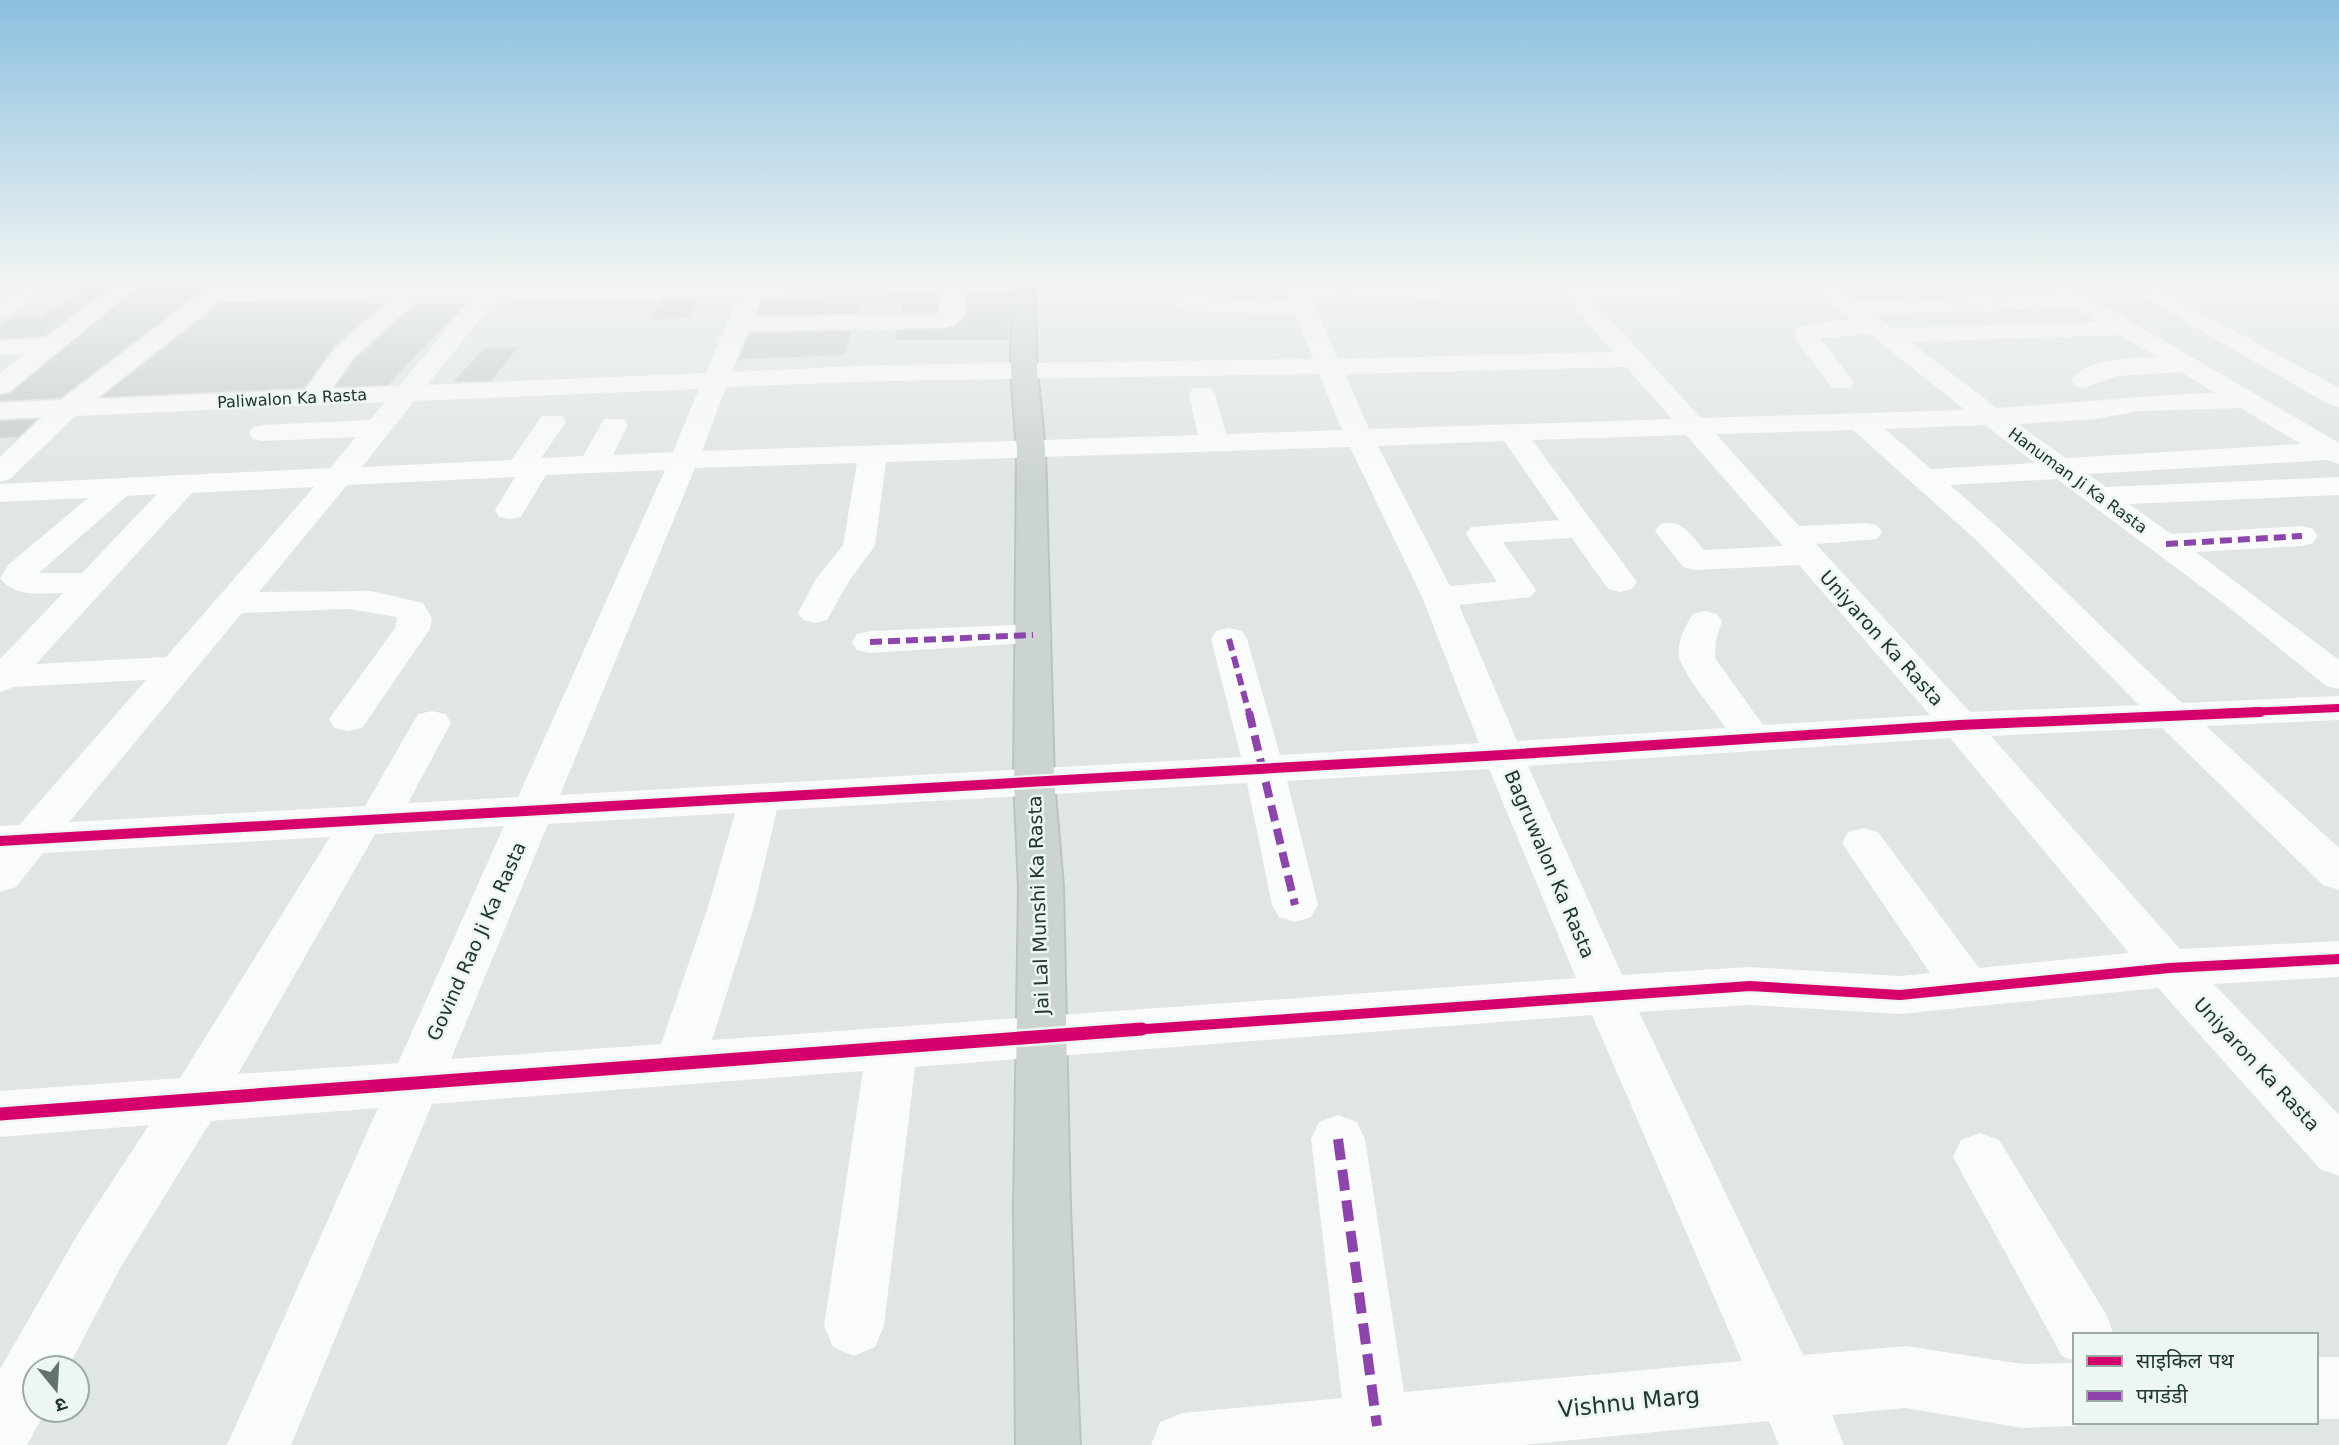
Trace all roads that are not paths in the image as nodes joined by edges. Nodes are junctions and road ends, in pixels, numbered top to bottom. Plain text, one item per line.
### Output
1 (46, 349) edge
2 (143, 349) edge
3 (349, 349) edge
4 (441, 349) edge
5 (728, 349) edge
6 (849, 349) edge
7 (1024, 349) edge
8 (1322, 349) edge
9 (1624, 349) edge
10 (1815, 349) edge
11 (1905, 349) edge
12 (2161, 349) edge
13 (2252, 349) edge
14 (1632, 359) junction
15 (2185, 364) junction
16 (1329, 365) junction
17 (1024, 372) junction
18 (845, 374) junction
19 (717, 378) junction
20 (2084, 380) dead end
21 (1841, 382) dead end
22 (0, 387) edge
23 (407, 391) junction
24 (1202, 394) dead end
25 (313, 397) junction
26 (2339, 399) edge
27 (2246, 400) junction
28 (68, 408) junction
29 (0, 411) edge
30 (1991, 417) junction
31 (1859, 421) junction
32 (552, 422) dead end
33 (614, 425) dead end
34 (1691, 426) junction
35 (1511, 432) junction
36 (263, 433) dead end
37 (1359, 437) junction
38 (369, 439) junction
39 (1213, 443) junction
40 (453, 447) dead end
41 (1031, 450) junction
42 (2335, 453) edge
43 (873, 454) junction
44 (684, 460) junction
45 (593, 465) junction
46 (528, 468) junction
47 (2064, 469) junction
48 (0, 473) edge
49 (338, 477) junction
50 (1922, 478) junction
51 (183, 485) junction
52 (2339, 486) edge
53 (118, 488) junction
54 (0, 493) edge
55 (2101, 496) junction
56 (510, 510) dead end
57 (1581, 528) junction
58 (1671, 531) dead end
59 (1866, 532) dead end
60 (2302, 536) dead end
61 (2166, 544) junction
62 (1798, 545) junction
63 (1620, 582) dead end
64 (91, 583) junction
65 (1439, 597) junction
66 (231, 603) junction
67 (815, 613) dead end
68 (1705, 621) dead end
69 (1033, 635) junction
70 (1229, 639) dead end
71 (870, 642) dead end
72 (177, 667) junction
73 (2339, 678) edge
74 (2, 679) edge
75 (2339, 708) edge
76 (2172, 716) junction
77 (348, 719) dead end
78 (432, 723) dead end
79 (1960, 725) junction
80 (1752, 738) junction
81 (1503, 755) junction
82 (1264, 768) junction
83 (1034, 781) junction
84 (760, 796) junction
85 (534, 809) junction
86 (370, 820) junction
87 (15, 841) edge
88 (1863, 843) dead end
89 (2339, 874) edge
90 (0, 876) edge
91 (1295, 905) dead end
92 (2339, 960) edge
93 (2169, 968) junction
94 (1968, 988) junction
95 (1607, 995) junction
96 (1042, 1038) junction
97 (892, 1047) junction
98 (679, 1063) junction
99 (413, 1085) junction
100 (194, 1102) junction
101 (3, 1118) edge
102 (1338, 1139) dead end
103 (2339, 1153) edge
104 (1980, 1157) dead end
105 (855, 1326) dead end
106 (2083, 1333) edge
107 (15, 1375) edge
108 (1787, 1386) junction
109 (2318, 1388) edge
110 (2339, 1388) edge
111 (2073, 1394) edge
112 (1377, 1426) junction
113 (0, 1431) edge
114 (259, 1445) edge
115 (1048, 1445) edge
116 (1183, 1445) edge
117 (1812, 1445) edge

1 - 22 street
2 - 28 street
3 - 25 street
4 - 23 street
5 - 19 street, Govind Rao Ji Ka Rasta
6 - 18 street
7 - 17 main road, Jai Lal Munshi Ka Rasta
8 - 16 street, Bagruwalon Ka Rasta
9 - 14 street, Uniyaron Ka Rasta
10 - 21 street
11 - 30 street, Hanuman Ji Ka Rasta
12 - 15 street
13 - 26 street
14 - 16 street, Paliwalon Ka Rasta
14 - 34 street, Uniyaron Ka Rasta
15 - 20 street
15 - 27 street
16 - 17 street, Paliwalon Ka Rasta
16 - 37 street, Bagruwalon Ka Rasta
17 - 18 street, Paliwalon Ka Rasta
17 - 41 main road, Jai Lal Munshi Ka Rasta
18 - 19 street, Paliwalon Ka Rasta
19 - 23 street, Paliwalon Ka Rasta
19 - 44 street, Govind Rao Ji Ka Rasta
23 - 25 street, Paliwalon Ka Rasta
23 - 38 street
24 - 39 street
25 - 28 street, Paliwalon Ka Rasta
27 - 30 street
27 - 42 street
28 - 29 street, Paliwalon Ka Rasta
28 - 48 street
30 - 31 street
30 - 47 street, Hanuman Ji Ka Rasta
31 - 34 street
31 - 50 street
32 - 46 street
33 - 45 street
34 - 35 street
34 - 62 street, Uniyaron Ka Rasta
35 - 37 street
35 - 57 street
36 - 38 street
37 - 39 street
37 - 65 street, Bagruwalon Ka Rasta
38 - 40 street
38 - 49 street
39 - 41 street
41 - 43 street
41 - 69 main road, Jai Lal Munshi Ka Rasta
42 - 47 street
43 - 44 street
43 - 67 street
44 - 45 street
44 - 85 street, Govind Rao Ji Ka Rasta
45 - 46 street
46 - 49 street
46 - 56 street
47 - 50 street
47 - 55 street, Hanuman Ji Ka Rasta
49 - 51 street
49 - 66 street
50 - 76 street
51 - 53 street
51 - 64 street
52 - 55 street
53 - 54 street
53 - 64 street
55 - 61 street, Hanuman Ji Ka Rasta
57 - 63 street
57 - 65 street
58 - 62 street
59 - 62 street
60 - 61 street
61 - 73 street, Hanuman Ji Ka Rasta
62 - 79 street, Uniyaron Ka Rasta
64 - 74 street
65 - 81 street, Bagruwalon Ka Rasta
66 - 72 street
66 - 77 street
68 - 80 street
69 - 71 street
69 - 83 main road, Jai Lal Munshi Ka Rasta
70 - 82 street
72 - 74 street
72 - 87 street
75 - 76 street
76 - 79 street
76 - 89 street
78 - 86 street
79 - 80 street
79 - 93 street, Uniyaron Ka Rasta
80 - 81 street
81 - 82 street
81 - 95 street, Bagruwalon Ka Rasta
82 - 83 street
82 - 91 street
83 - 84 street
83 - 96 main road, Jai Lal Munshi Ka Rasta
84 - 85 street
84 - 98 street
85 - 86 street
85 - 99 street, Govind Rao Ji Ka Rasta
86 - 87 street
86 - 100 street
87 - 90 street
88 - 94 street
92 - 93 street
93 - 94 street
93 - 103 street, Uniyaron Ka Rasta
94 - 95 street
95 - 96 street
95 - 108 street, Bagruwalon Ka Rasta
96 - 97 street
96 - 115 main road, Jai Lal Munshi Ka Rasta
97 - 98 street
97 - 105 street
98 - 99 street
99 - 100 street
99 - 114 street, Govind Rao Ji Ka Rasta
100 - 101 street
100 - 107 street
102 - 112 street
104 - 106 street
107 - 113 street
108 - 111 street, Vishnu Marg
108 - 112 street, Vishnu Marg
108 - 117 street, Bagruwalon Ka Rasta
109 - 110 street
112 - 116 street, Vishnu Marg

